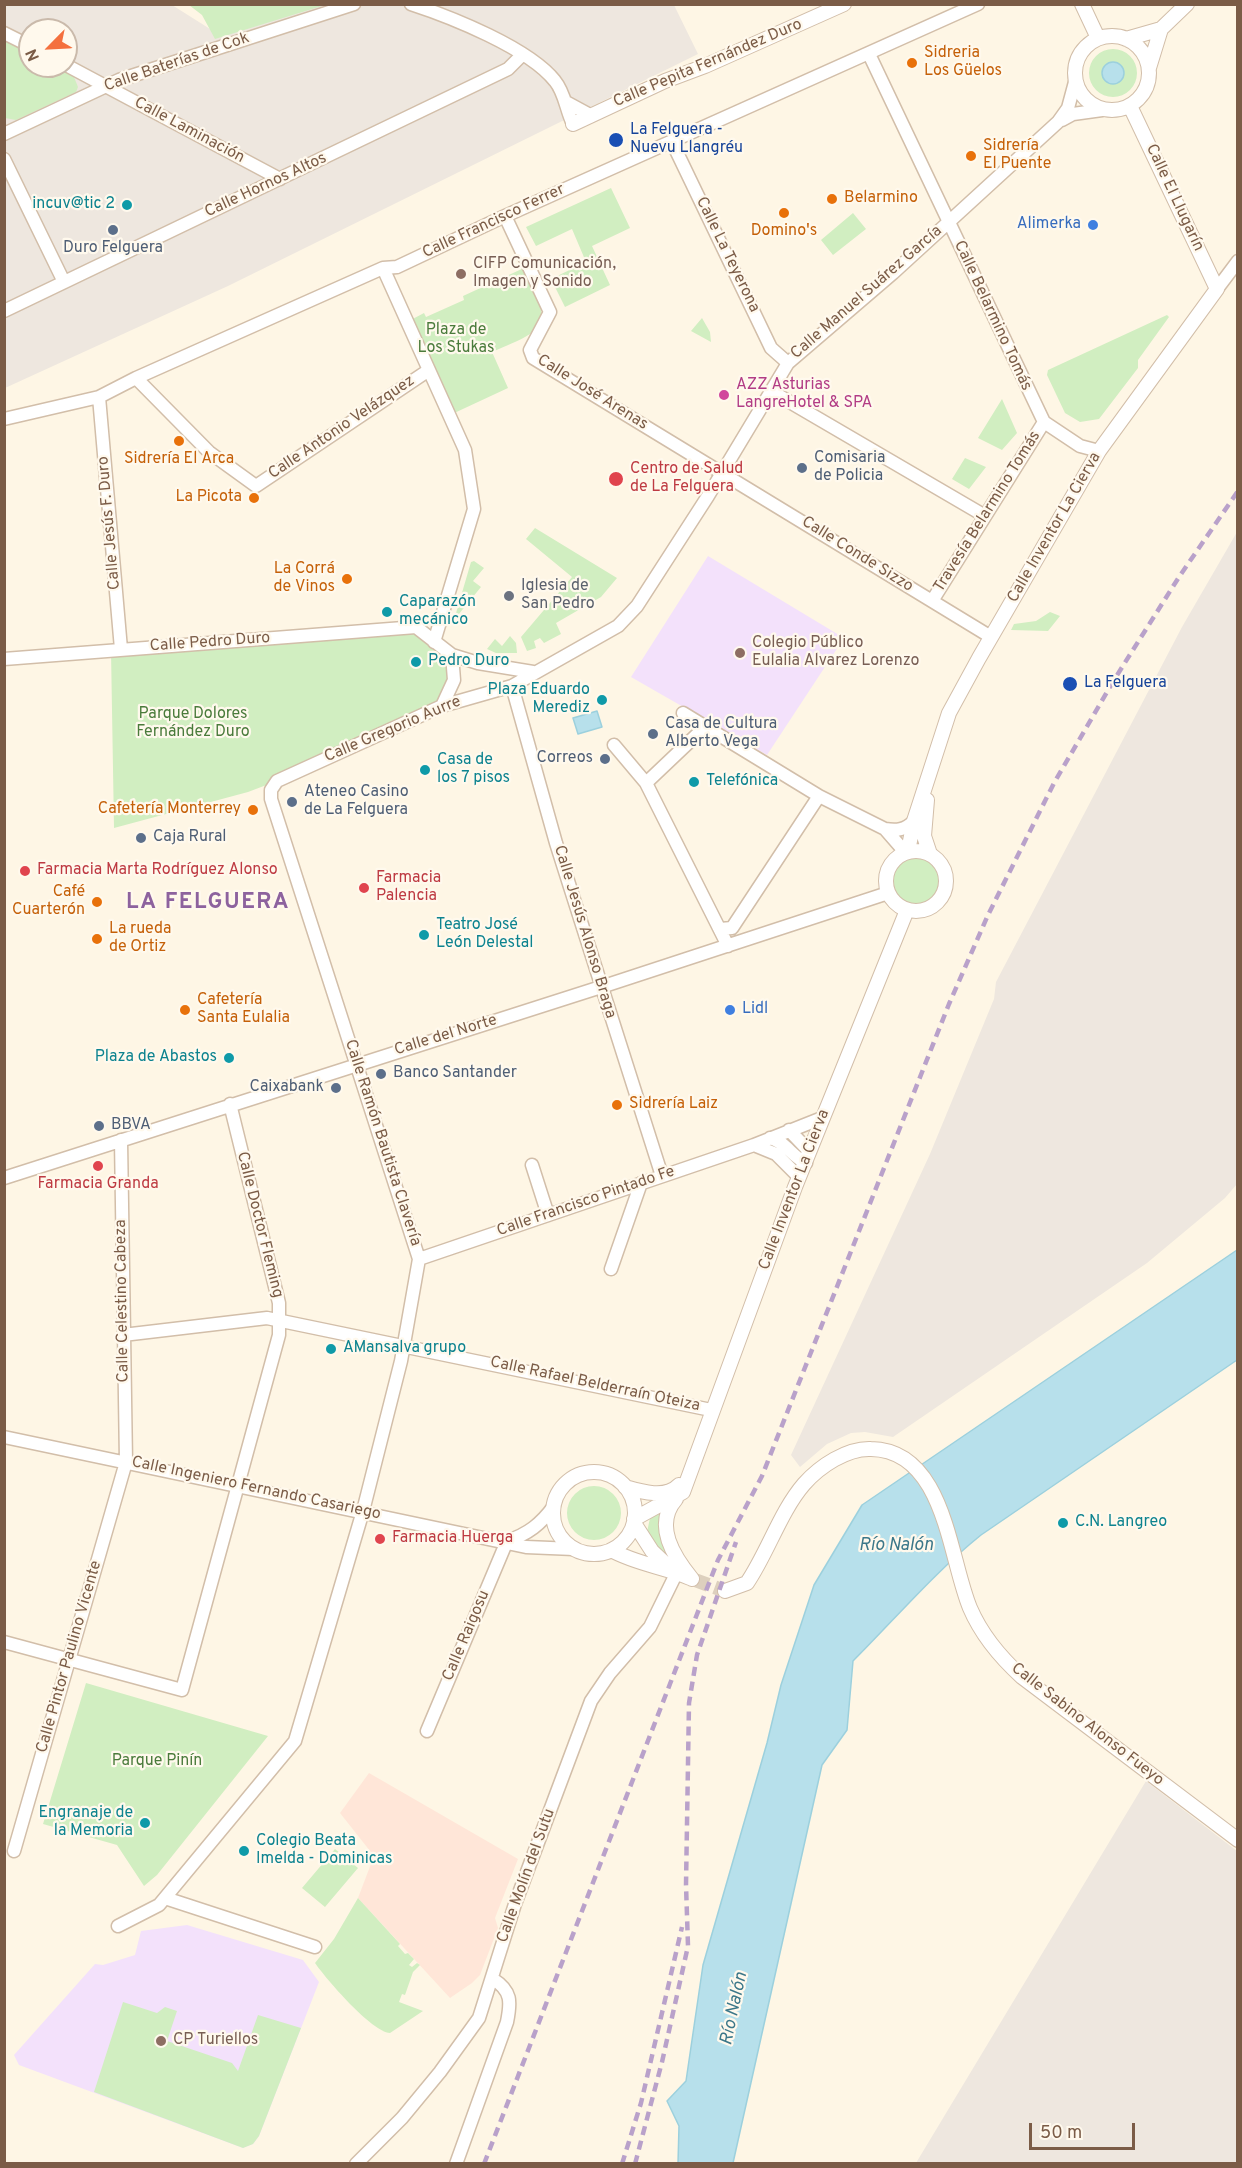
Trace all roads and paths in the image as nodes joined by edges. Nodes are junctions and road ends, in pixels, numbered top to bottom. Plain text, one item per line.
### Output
1 (354, 4) edge
2 (411, 4) edge
3 (844, 4) edge
4 (978, 4) edge
5 (1082, 4) edge
6 (1187, 4) edge
7 (1161, 29) junction
8 (4, 33) edge
9 (1098, 38) junction
10 (1126, 39) junction
11 (18, 40) edge
12 (523, 54) junction
13 (869, 54) junction
14 (1149, 68) junction
15 (78, 71) edge
16 (1075, 82) junction
17 (105, 86) junction
18 (567, 102) junction
19 (1130, 106) junction
20 (1102, 110) junction
21 (590, 115) junction
22 (1058, 122) junction
23 (573, 124) joint
24 (4, 134) edge
25 (672, 142) junction
26 (4, 159) edge
27 (280, 179) junction
28 (505, 216) junction
29 (948, 222) junction
30 (1237, 262) edge
31 (383, 268) junction
32 (64, 282) junction
33 (1217, 290) junction
34 (4, 311) edge
35 (788, 363) junction
36 (429, 370) junction
37 (136, 378) junction
38 (771, 391) junction
39 (99, 398) junction
40 (4, 419) edge
41 (1044, 422) junction
42 (1099, 451) junction
43 (723, 473) junction
44 (985, 516) junction
45 (932, 601) junction
46 (992, 637) junction
47 (434, 642) junction
48 (121, 650) junction
49 (452, 655) junction
50 (4, 659) edge
51 (532, 672) junction
52 (512, 686) junction
53 (442, 706) junction
54 (683, 714) dead end
55 (705, 727) junction
56 (615, 745) dead end
57 (277, 781) joint
58 (646, 783) junction
59 (928, 785) junction
60 (819, 796) junction
61 (914, 821) junction
62 (885, 829) junction
63 (907, 851) junction
64 (930, 854) junction
65 (888, 893) junction
66 (907, 910) junction
67 (737, 921) junction
68 (720, 929) junction
69 (751, 938) junction
70 (728, 946) junction
71 (601, 987) junction
72 (356, 1064) junction
73 (230, 1104) junction
74 (822, 1118) junction
75 (779, 1136) junction
76 (121, 1140) junction
77 (754, 1145) junction
78 (808, 1157) junction
79 (531, 1165) dead end
80 (662, 1176) junction
81 (799, 1177) junction
82 (4, 1178) edge
83 (641, 1183) junction
84 (548, 1215) junction
85 (419, 1259) junction
86 (611, 1269) dead end
87 (279, 1320) junction
88 (123, 1335) junction
89 (404, 1346) junction
90 (711, 1410) junction
91 (4, 1437) edge
92 (126, 1462) junction
93 (691, 1473) junction
94 (240, 1486) junction
95 (626, 1487) junction
96 (684, 1492) junction
97 (554, 1506) junction
98 (363, 1511) junction
99 (634, 1521) junction
100 (507, 1541) junction
101 (574, 1549) junction
102 (611, 1550) junction
103 (674, 1571) junction
104 (725, 1591) dead end
105 (4, 1642) edge
106 (69, 1660) junction
107 (427, 1731) dead end
108 (1238, 1840) edge
109 (14, 1851) dead end
110 (165, 1898) junction
111 (118, 1926) dead end
112 (315, 1947) dead end
113 (493, 1979) junction
114 (356, 2163) edge
115 (456, 2163) edge

1 - 17 street, Calle Baterías de Cok
2 - 12 street
3 - 21 street, Calle Pepita Fernández Duro
4 - 13 street, Calle Francisco Ferrer
5 - 9 street
6 - 7 street
7 - 10 street
7 - 14 street
8 - 11 street
9 - 10 street
9 - 16 street
10 - 14 street
12 - 18 street
12 - 27 street, Calle Hornos Altos
13 - 25 street, Calle Francisco Ferrer
13 - 29 street, Calle Belarmino Tomás
14 - 19 street
15 - 17 street, Calle Laminación
16 - 20 street
16 - 22 street
17 - 24 street, Calle Baterías de Cok
17 - 27 street, Calle Laminación
18 - 21 street
18 - 23 street
19 - 20 street
19 - 33 street, Calle El Llugarín
20 - 22 street
21 - 23 street, Calle Pepita Fernández Duro
22 - 29 street, Calle Manuel Suárez García
25 - 28 street, Calle Francisco Ferrer
25 - 35 street, Calle La Teyerona
26 - 32 street
27 - 32 street, Calle Hornos Altos
28 - 31 street, Calle Francisco Ferrer
28 - 43 street, Calle José Arenas
29 - 35 street, Calle Manuel Suárez García
29 - 41 street, Calle Belarmino Tomás
30 - 33 street
31 - 36 street
31 - 37 street, Calle Francisco Ferrer
32 - 34 street, Calle Hornos Altos
33 - 42 street, Calle Inventor La Cierva
35 - 38 street, Calle Manuel Suárez García
36 - 37 street, Calle Antonio Velázquez
36 - 47 street
37 - 39 street, Calle Francisco Ferrer
38 - 43 street, Calle Manuel Suárez García
38 - 44 street
39 - 40 street, Calle Francisco Ferrer
39 - 48 street, Calle Jesús F. Duro
41 - 42 street
41 - 44 street, Travesía Belarmino Tomás
42 - 46 street, Calle Inventor La Cierva
43 - 45 street, Calle Conde Sizzo
43 - 51 street, Calle Manuel Suárez García
44 - 45 street, Travesía Belarmino Tomás
45 - 46 street, Calle Conde Sizzo
46 - 59 street, Calle Inventor La Cierva
47 - 48 street, Calle Pedro Duro
47 - 49 street
48 - 50 street, Calle Pedro Duro
49 - 51 street
49 - 53 street
51 - 52 street, Calle Manuel Suárez García
52 - 53 street, Calle Gregorio Aurre
52 - 71 street, Calle Jesús Alonso Braga
53 - 57 street, Calle Gregorio Aurre
54 - 55 street
55 - 58 street
55 - 60 street
56 - 58 street
57 - 72 street, Calle Ramón Bautista Clavería
58 - 68 street
59 - 61 street, Calle Inventor La Cierva
59 - 64 street, Calle Inventor La Cierva
60 - 62 street
60 - 67 street
61 - 62 street
61 - 63 street, Calle Inventor La Cierva
62 - 63 street
63 - 64 street
63 - 65 street
64 - 66 street
65 - 66 street
65 - 69 street, Calle del Norte
66 - 74 street, Calle Inventor La Cierva
67 - 68 street
67 - 69 street
68 - 70 street
69 - 70 street, Calle del Norte
70 - 71 street, Calle del Norte
71 - 72 street, Calle del Norte
71 - 80 street, Calle Jesús Alonso Braga
72 - 73 street, Calle del Norte
72 - 85 street, Calle Ramón Bautista Clavería
73 - 76 street, Calle del Norte
73 - 87 street, Calle Doctor Fleming
74 - 75 street, Calle Francisco Pintado Fe
74 - 78 street, Calle Inventor La Cierva
75 - 77 street, Calle Francisco Pintado Fe
75 - 78 street
76 - 82 street, Calle del Norte
76 - 88 street, Calle Celestino Cabeza
77 - 80 street, Calle Francisco Pintado Fe
77 - 81 street
78 - 81 street, Calle Inventor La Cierva
79 - 84 street
80 - 83 street, Calle Francisco Pintado Fe
81 - 90 street, Calle Inventor La Cierva
83 - 84 street, Calle Francisco Pintado Fe
83 - 86 street
84 - 85 street, Calle Francisco Pintado Fe
85 - 89 street, Calle Ramón Bautista Clavería
87 - 88 street, Calle Rafael Belderraín Oteiza
87 - 89 street, Calle Rafael Belderraín Oteiza
87 - 94 street, Calle Doctor Fleming
88 - 92 street, Calle Celestino Cabeza
89 - 90 street, Calle Rafael Belderraín Oteiza
89 - 98 street, Calle Ramón Bautista Clavería
90 - 93 street, Calle Inventor La Cierva
91 - 92 street, Calle Ingeniero Fernando Casariego
92 - 94 street, Calle Ingeniero Fernando Casariego
92 - 106 street, Calle Pintor Paulino Vicente
93 - 95 street
93 - 96 street, Calle Inventor La Cierva
94 - 98 street, Calle Ingeniero Fernando Casariego
94 - 106 street, Calle Doctor Fleming
95 - 97 street
95 - 99 street
96 - 99 street
96 - 103 street
97 - 100 street
97 - 101 street
98 - 100 street, Calle Ingeniero Fernando Casariego
98 - 110 street, Calle Ramón Bautista Clavería
99 - 102 street
99 - 103 street
100 - 101 street, Calle Ingeniero Fernando Casariego
100 - 107 street, Calle Raigosu
101 - 102 street
102 - 103 street
103 - 113 street, Calle Molín del Sutu
104 - 108 street, Calle Sabino Alonso Fueyo
105 - 106 street
106 - 109 street, Calle Pintor Paulino Vicente
110 - 111 street, Calle Ramón Bautista Clavería
110 - 112 street
113 - 114 street, Calle Molín del Sutu
113 - 115 street

